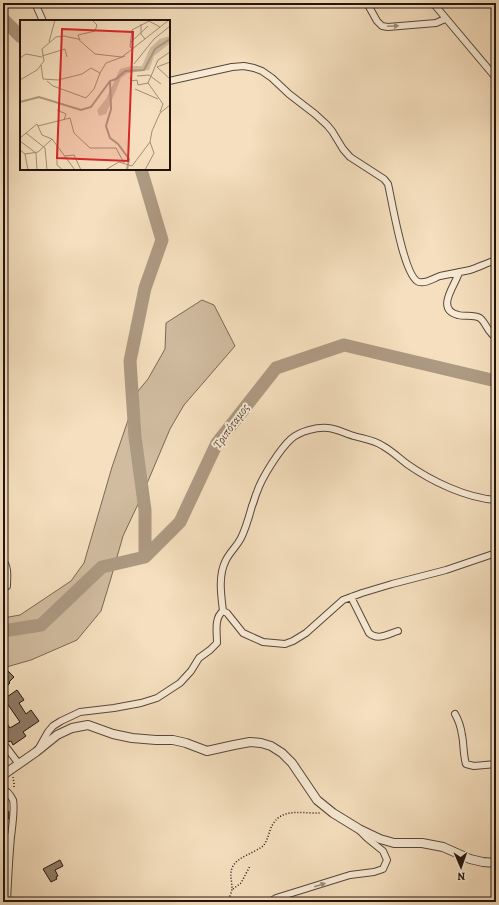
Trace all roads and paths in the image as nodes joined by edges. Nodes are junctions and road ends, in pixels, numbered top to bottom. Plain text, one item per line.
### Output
1 (43, 3) edge
2 (367, 3) edge
3 (433, 3) edge
4 (36, 5) edge
5 (445, 19) junction
6 (43, 20) edge
7 (496, 78) edge
8 (170, 81) edge
9 (496, 260) edge
10 (459, 272) junction
11 (496, 337) edge
12 (496, 500) edge
13 (496, 553) edge
14 (3, 561) edge
15 (7, 586) dead end
16 (352, 597) junction
17 (223, 611) junction
18 (398, 631) dead end
19 (456, 714) dead end
20 (3, 743) edge
21 (36, 752) junction
22 (19, 764) junction
23 (496, 764) edge
24 (10, 770) junction
25 (3, 775) edge
26 (3, 789) edge
27 (13, 801) junction
28 (333, 812) junction
29 (354, 826) junction
30 (11, 835) junction
31 (3, 842) edge
32 (496, 863) edge
33 (250, 866) dead end
34 (232, 889) junction
35 (7, 902) edge
36 (228, 902) edge
37 (270, 902) edge

1 - 4 street
2 -> 5 street
3 - 5 street
4 - 6 street
5 - 7 street
8 - 10 street
9 - 10 street
10 - 11 street
12 - 17 street
13 - 16 street
14 - 15 street
16 - 17 street
16 - 18 street
17 - 21 street
19 - 23 street
20 - 22 street
21 - 22 street
21 - 28 street
22 - 24 street
24 - 25 street
24 - 27 path
26 - 27 street
27 - 30 street
28 - 29 street
28 - 34 path
29 - 32 street
37 -> 29 street
30 - 31 street
30 - 35 street
33 - 34 path
34 - 36 path

